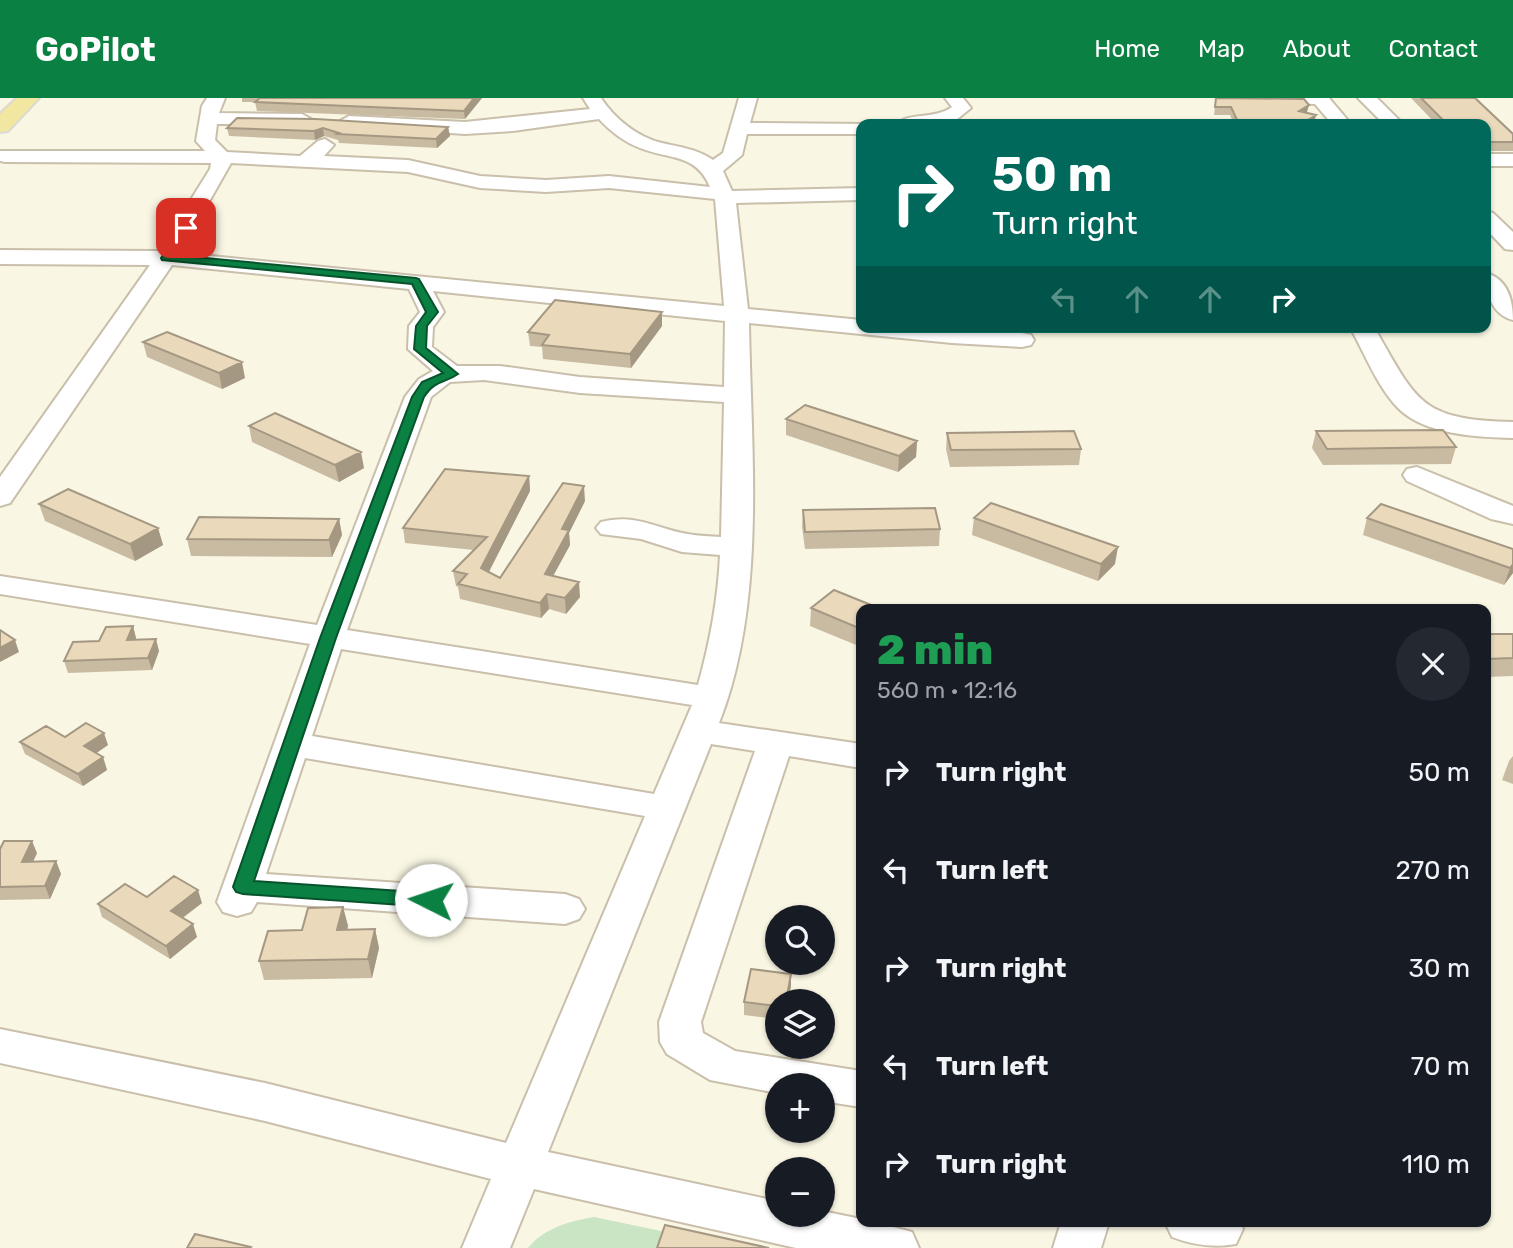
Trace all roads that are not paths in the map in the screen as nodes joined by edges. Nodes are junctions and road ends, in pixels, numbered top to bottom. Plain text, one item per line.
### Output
1 (4, 98) edge
2 (29, 98) edge
3 (954, 98) edge
4 (1289, 98) edge
5 (1367, 98) edge
6 (1319, 99) edge
7 (0, 102) edge
8 (602, 104) edge
9 (209, 105) edge
10 (744, 113) edge
11 (947, 119) edge
12 (1337, 119) edge
13 (1389, 119) edge
14 (333, 121) junction
15 (0, 126) edge
16 (856, 127) edge
17 (5, 156) dead end
18 (222, 158) junction
19 (1491, 160) edge
20 (1513, 160) edge
21 (309, 161) junction
22 (720, 187) junction
23 (856, 194) edge
24 (1491, 221) edge
25 (1513, 244) edge
26 (0, 257) edge
27 (166, 258) junction
28 (1513, 279) edge
29 (1491, 280) edge
30 (416, 281) junction
31 (1491, 286) edge
32 (1513, 313) edge
33 (737, 315) junction
34 (856, 327) edge
35 (922, 333) edge
36 (1366, 333) edge
37 (1022, 340) dead end
38 (452, 374) junction
39 (735, 395) junction
40 (1513, 430) edge
41 (1417, 475) dead end
42 (0, 497) edge
43 (1509, 522) edge
44 (611, 528) dead end
45 (736, 547) junction
46 (0, 586) edge
47 (328, 638) junction
48 (712, 698) junction
49 (698, 731) junction
50 (776, 743) junction
51 (292, 744) junction
52 (856, 755) edge
53 (644, 804) dead end
54 (565, 908) dead end
55 (0, 1046) edge
56 (856, 1088) edge
57 (519, 1166) junction
58 (1083, 1227) edge
59 (485, 1248) edge
60 (895, 1248) edge
61 (1077, 1248) edge

1 - 7 main road
2 - 15 main road
3 - 11 street
4 - 6 street
5 - 13 street
6 - 12 street
8 - 14 street
8 - 22 street
9 - 14 street
9 - 18 street
10 - 16 street
10 - 22 street
14 - 21 street
17 - 18 street
18 - 21 street
18 - 27 street
19 - 20 street
21 - 22 street
22 - 23 street
22 - 33 street
24 - 25 street
26 - 27 street
27 - 30 street
27 - 42 street
28 - 29 street
30 - 33 street
30 - 38 street
31 - 32 street
33 - 34 street
33 - 39 street
35 - 37 street
36 - 40 street
38 - 39 street
38 - 47 street
39 - 45 street
41 - 43 street
44 - 45 street
45 - 48 street
46 - 47 street
47 - 48 street
47 - 51 street
48 - 49 street
49 - 50 street
49 - 57 street
50 - 52 street
50 - 56 street
51 - 53 street
51 - 54 street
55 - 57 street
57 - 59 street
57 - 60 street
58 - 61 street

